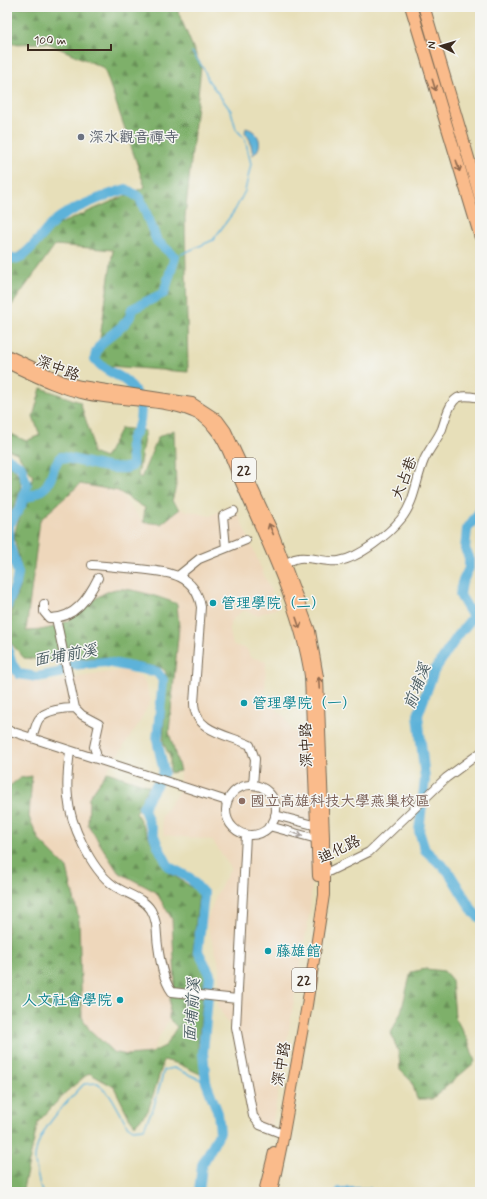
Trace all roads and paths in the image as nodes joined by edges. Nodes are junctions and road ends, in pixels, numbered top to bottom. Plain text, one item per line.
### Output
1 (411, 7) edge
2 (424, 7) edge
3 (480, 197) edge
4 (480, 236) edge
5 (7, 355) edge
6 (7, 363) edge
7 (99, 393) junction
8 (480, 398) edge
9 (178, 403) junction
10 (234, 511) dead end
11 (246, 540) dead end
12 (226, 548) junction
13 (288, 563) junction
14 (92, 565) dead end
15 (279, 574) junction
16 (178, 576) junction
17 (98, 578) dead end
18 (44, 604) dead end
19 (56, 618) junction
20 (74, 708) junction
21 (7, 730) edge
22 (33, 734) dead end
23 (70, 752) junction
24 (480, 752) edge
25 (96, 753) dead end
26 (253, 785) junction
27 (227, 801) junction
28 (274, 815) junction
29 (269, 826) junction
30 (317, 826) junction
31 (246, 835) junction
32 (321, 836) junction
33 (321, 874) junction
34 (234, 999) junction
35 (281, 1133) junction
36 (264, 1192) edge
37 (272, 1192) edge

1 -> 4 highway
2 - 3 highway
5 - 7 main road, 深中路 / 22
6 - 7 main road, 深中路 / 22
7 - 9 main road, 22
8 - 13 street, 大占巷
13 -> 9 main road, 深中路 / 22
9 - 15 main road, 深中路 / 22
10 - 12 street
11 - 12 street
12 - 16 street
13 - 15 street
32 -> 13 main road, 深中路 / 22
14 - 16 street
15 -> 30 main road, 深中路 / 22
16 - 26 street
17 - 19 street
18 - 19 street
19 - 20 street
20 - 22 street
20 - 25 street
21 - 23 street
23 - 27 street
23 - 34 street
24 - 33 street, 迪化路
26 - 27 street
26 - 28 street
27 - 31 street
28 - 29 street
28 - 30 street
29 - 31 street
29 -> 32 street
30 - 32 main road, 深中路 / 22
31 - 34 street
32 - 33 main road, 深中路 / 22
33 - 35 main road, 深中路 / 22
34 - 35 street
35 - 36 main road, 22
35 - 37 main road, 22

